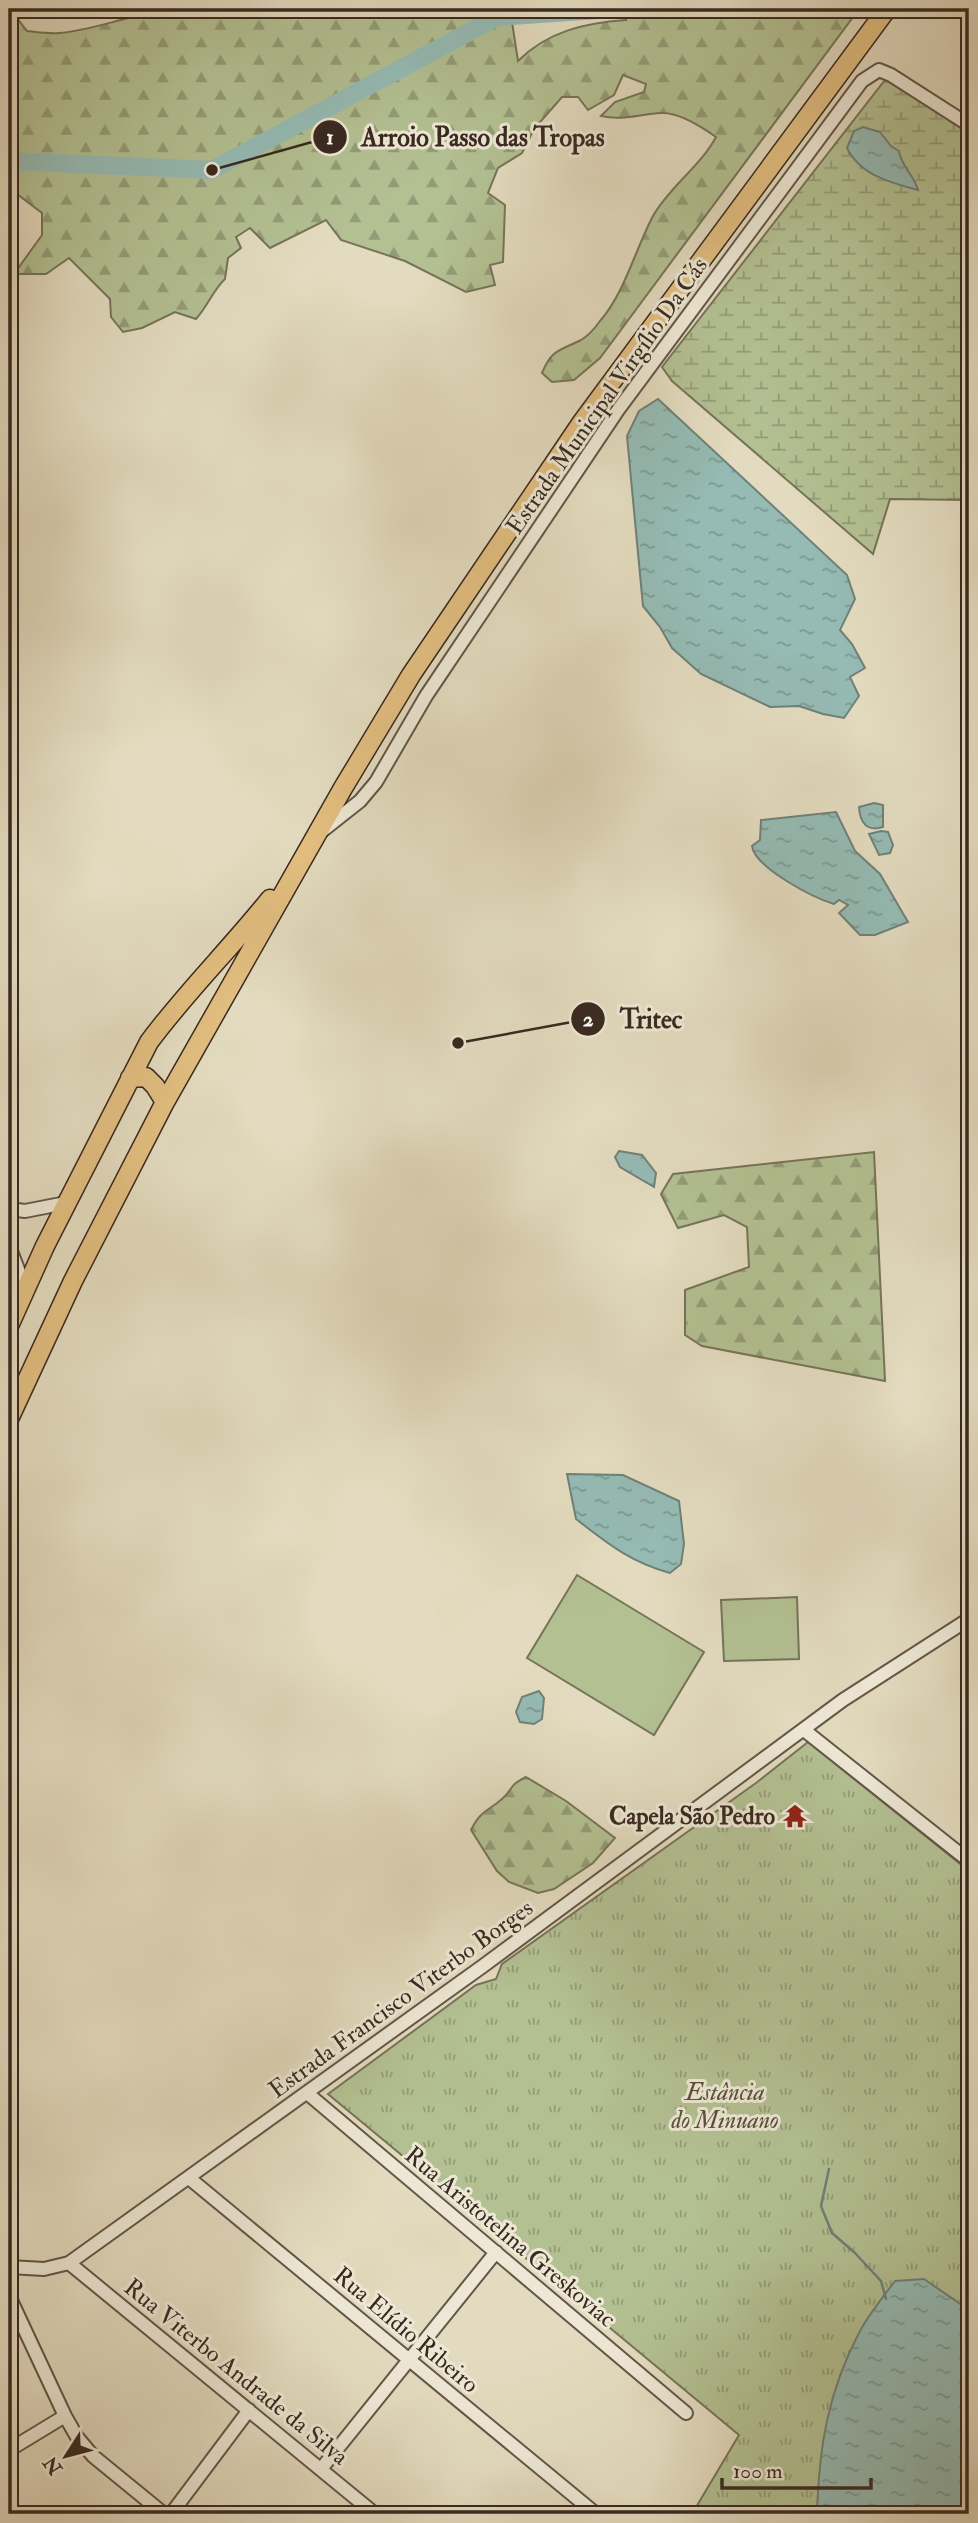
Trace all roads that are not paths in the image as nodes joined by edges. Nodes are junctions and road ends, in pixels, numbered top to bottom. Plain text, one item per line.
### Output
1 (880, 9) edge
2 (887, 9) edge
3 (969, 125) edge
4 (316, 836) junction
5 (130, 1078) junction
6 (165, 1102) junction
7 (66, 1203) junction
8 (9, 1209) edge
9 (9, 1246) edge
10 (26, 1290) junction
11 (9, 1326) edge
12 (9, 1419) edge
13 (969, 1619) edge
14 (804, 1730) junction
15 (969, 1861) edge
16 (307, 2093) junction
17 (189, 2178) junction
18 (496, 2252) junction
19 (69, 2263) junction
20 (9, 2267) edge
21 (9, 2296) edge
22 (409, 2360) junction
23 (249, 2410) junction
24 (686, 2413) dead end
25 (65, 2416) junction
26 (9, 2450) edge
27 (321, 2469) junction
28 (164, 2514) edge
29 (171, 2514) edge
30 (376, 2514) edge
31 (596, 2514) edge

1 - 5 highway
2 - 4 highway
3 - 4 street, Estrada Municipal Virgílio Da Cás
4 - 6 highway
5 - 6 highway
5 - 7 highway
6 - 12 highway
7 - 8 street
7 - 10 highway
9 - 10 street
10 - 11 highway
13 - 14 street
14 - 15 street
14 - 16 street, Estrada Francisco Viterbo Borges
16 - 17 street, Estrada Francisco Viterbo Borges
16 - 18 street, Rua Aristotelina Greskoviac
17 - 19 street, Estrada Francisco Viterbo Borges
17 - 22 street, Rua Elídio Ribeiro
18 - 22 street
18 - 24 street, Rua Aristotelina Greskoviac
19 - 20 street, Estrada Francisco Viterbo Borges
19 - 23 street, Rua Viterbo Andrade da Silva
21 - 25 street
22 - 27 street
22 - 31 street, Rua Elídio Ribeiro
23 - 27 street, Rua Viterbo Andrade da Silva
23 - 29 street
25 - 26 street
25 - 28 street
27 - 30 street, Rua Viterbo Andrade da Silva

